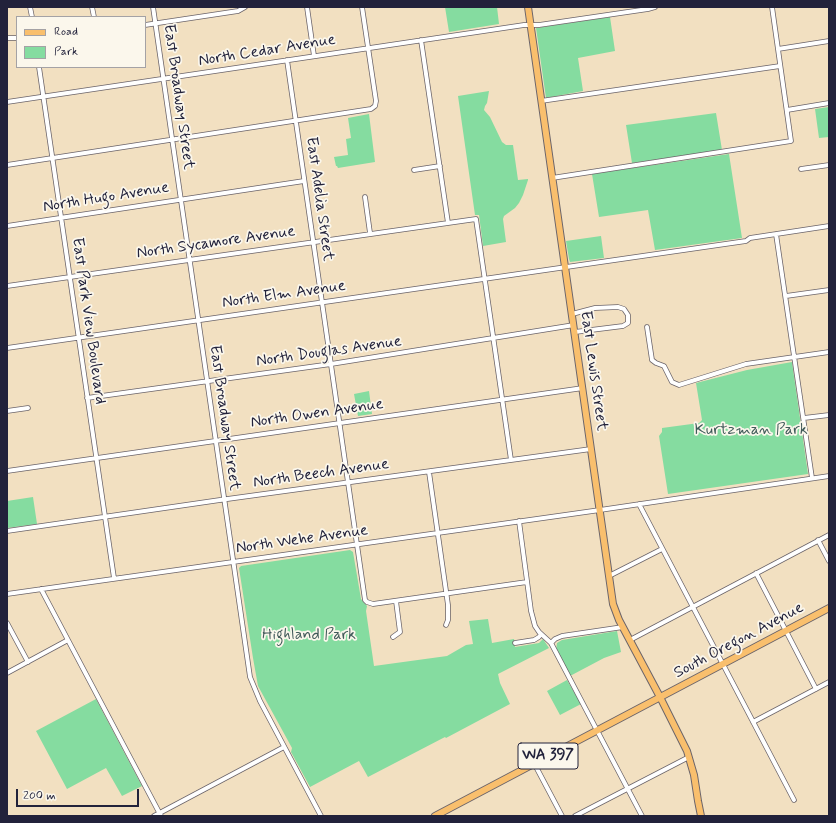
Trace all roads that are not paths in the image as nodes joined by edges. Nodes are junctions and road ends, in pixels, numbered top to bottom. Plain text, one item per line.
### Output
1 (153, 7) edge
2 (245, 7) edge
3 (307, 7) edge
4 (362, 7) edge
5 (528, 7) edge
6 (655, 7) edge
7 (772, 7) edge
8 (155, 23) junction
9 (146, 25) edge
10 (530, 25) junction
11 (422, 40) junction
12 (829, 41) edge
13 (368, 48) junction
14 (778, 49) junction
15 (314, 56) junction
16 (287, 60) junction
17 (780, 66) junction
18 (39, 68) edge
19 (163, 79) junction
20 (44, 97) junction
21 (541, 101) junction
22 (7, 102) edge
23 (829, 104) edge
24 (786, 110) junction
25 (296, 120) junction
26 (172, 140) junction
27 (53, 158) junction
28 (7, 165) edge
29 (829, 165) edge
30 (440, 166) junction
31 (414, 170) dead end
32 (801, 170) dead end
33 (552, 178) junction
34 (304, 181) junction
35 (365, 197) dead end
36 (180, 199) junction
37 (61, 217) junction
38 (448, 222) junction
39 (7, 226) edge
40 (829, 226) edge
41 (370, 233) junction
42 (776, 234) junction
43 (313, 241) junction
44 (189, 259) junction
45 (565, 267) junction
46 (70, 276) junction
47 (484, 278) junction
48 (7, 286) edge
49 (829, 290) edge
50 (786, 296) junction
51 (322, 302) junction
52 (572, 314) junction
53 (198, 320) junction
54 (574, 325) junction
55 (647, 327) dead end
56 (575, 332) junction
57 (79, 337) junction
58 (493, 338) junction
59 (7, 348) edge
60 (829, 352) edge
61 (795, 357) junction
62 (331, 364) junction
63 (207, 382) junction
64 (583, 388) junction
65 (87, 398) junction
66 (502, 400) junction
67 (28, 408) dead end
68 (7, 411) edge
69 (829, 415) edge
70 (804, 418) junction
71 (340, 423) junction
72 (216, 440) junction
73 (591, 449) junction
74 (96, 457) junction
75 (511, 460) junction
76 (7, 471) edge
77 (429, 472) junction
78 (829, 476) edge
79 (812, 478) junction
80 (348, 483) junction
81 (224, 500) junction
82 (639, 504) junction
83 (600, 510) junction
84 (105, 516) junction
85 (519, 521) junction
86 (7, 532) edge
87 (438, 532) junction
88 (829, 534) edge
89 (818, 540) junction
90 (357, 544) junction
91 (662, 548) junction
92 (233, 561) junction
93 (829, 561) edge
94 (756, 573) junction
95 (609, 576) junction
96 (114, 578) junction
97 (527, 582) junction
98 (41, 589) junction
99 (7, 594) edge
100 (447, 594) junction
101 (396, 601) junction
102 (692, 606) junction
103 (829, 608) edge
104 (7, 623) edge
105 (446, 625) dead end
106 (623, 627) junction
107 (786, 630) junction
108 (541, 634) junction
109 (393, 637) dead end
110 (68, 640) junction
111 (630, 640) junction
112 (551, 642) junction
113 (515, 643) dead end
114 (28, 662) junction
115 (723, 664) junction
116 (7, 673) edge
117 (829, 682) edge
118 (816, 689) junction
119 (660, 697) junction
120 (753, 722) junction
121 (597, 730) junction
122 (284, 747) junction
123 (689, 757) junction
124 (534, 763) junction
125 (627, 788) junction
126 (794, 800) dead end
127 (160, 815) edge
128 (154, 816) edge
129 (321, 816) edge
130 (435, 816) edge
131 (562, 816) edge
132 (575, 816) edge
133 (642, 816) edge
134 (702, 816) edge

1 - 8 street, East Broadway Street
2 - 8 street
3 - 15 street
4 - 13 street
5 - 10 main road, East Lewis Street
6 - 10 street, North Cedar Avenue
7 - 14 street
8 - 9 street
8 - 19 street, East Broadway Street
10 - 11 street, North Cedar Avenue
10 - 21 main road, East Lewis Street
11 - 13 street, North Cedar Avenue
11 - 30 street
12 - 14 street
13 - 15 street, North Cedar Avenue
13 - 25 street
14 - 17 street
15 - 16 street, North Cedar Avenue
16 - 19 street, North Cedar Avenue
16 - 25 street, East Adelia Street
17 - 21 street
17 - 24 street
18 - 20 street, East Park View Boulevard
19 - 20 street, North Cedar Avenue
19 - 26 street, East Broadway Street
20 - 22 street, North Cedar Avenue
20 - 27 street, East Park View Boulevard
21 - 33 main road, East Lewis Street
23 - 24 street
24 - 33 street
25 - 26 street
25 - 34 street, East Adelia Street
26 - 27 street
26 - 36 street, East Broadway Street
27 - 28 street
27 - 37 street, East Park View Boulevard
29 - 32 street
30 - 31 street
30 - 38 street
33 - 45 main road, East Lewis Street
34 - 36 street, North Hugo Avenue
34 - 43 street, East Adelia Street
35 - 41 street
36 - 37 street, North Hugo Avenue
36 - 44 street, East Broadway Street
37 - 39 street, North Hugo Avenue
37 - 46 street, East Park View Boulevard
38 - 41 street, North Sycamore Avenue
38 - 47 street, North Sycamore Avenue
40 - 42 street, North Elm Avenue
41 - 43 street, North Sycamore Avenue
42 - 45 street, North Elm Avenue
42 - 50 street
43 - 44 street, North Sycamore Avenue
43 - 51 street, East Adelia Street
44 - 46 street, North Sycamore Avenue
44 - 53 street, East Broadway Street
45 - 47 street, North Elm Avenue
45 - 52 main road, East Lewis Street
46 - 48 street, North Sycamore Avenue
46 - 57 street, East Park View Boulevard
47 - 51 street, North Elm Avenue
47 - 58 street
49 - 50 street
50 - 61 street
51 - 53 street, North Elm Avenue
51 - 62 street, East Adelia Street
52 - 54 main road, East Lewis Street
52 - 56 street
53 - 57 street, North Elm Avenue
53 - 63 street, East Broadway Street
54 - 56 main road, East Lewis Street
54 - 58 street, North Douglas Avenue
55 - 61 street
56 - 64 main road, East Lewis Street
57 - 59 street, North Elm Avenue
57 - 65 street, East Park View Boulevard
58 - 62 street, North Douglas Avenue
58 - 66 street
60 - 61 street
61 - 70 street
62 - 63 street, North Douglas Avenue
62 - 71 street, East Adelia Street
63 - 65 street, North Douglas Avenue
63 - 72 street, East Broadway Street
64 - 66 street, North Owen Avenue
64 - 73 main road, East Lewis Street
65 - 74 street, East Park View Boulevard
66 - 71 street, North Owen Avenue
66 - 75 street
67 - 68 street
69 - 70 street
70 - 79 street
71 - 72 street, North Owen Avenue
71 - 80 street, East Adelia Street
72 - 74 street, North Owen Avenue
72 - 81 street, East Broadway Street
73 - 75 street, North Beech Avenue
73 - 83 main road, East Lewis Street
74 - 76 street, North Owen Avenue
74 - 84 street, East Park View Boulevard
75 - 77 street, North Beech Avenue
77 - 80 street, North Beech Avenue
77 - 87 street
78 - 79 street, North Wehe Avenue
79 - 82 street, North Wehe Avenue
80 - 81 street, North Beech Avenue
80 - 90 street, East Adelia Street
81 - 84 street, North Beech Avenue
81 - 92 street, East Broadway Street
82 - 83 street, North Wehe Avenue
82 - 91 street
83 - 85 street, North Wehe Avenue
83 - 95 main road, East Lewis Street
84 - 86 street, North Beech Avenue
84 - 96 street, East Park View Boulevard
85 - 87 street, North Wehe Avenue
85 - 97 street
87 - 90 street, North Wehe Avenue
87 - 100 street
88 - 89 street
89 - 93 street
89 - 94 street
90 - 92 street, North Wehe Avenue
90 - 101 street, East Adelia Street
91 - 95 street
91 - 102 street
92 - 96 street, North Wehe Avenue
92 - 122 street, East Broadway Street
94 - 102 street
94 - 107 street
95 - 106 main road, East Lewis Street
96 - 98 street, North Wehe Avenue
97 - 100 street
97 - 108 street
98 - 99 street, North Wehe Avenue
98 - 110 street
100 - 101 street
100 - 105 street
101 - 109 street
102 - 111 street
102 - 115 street
103 - 107 main road, South Oregon Avenue / WA 397
104 - 114 street
106 - 111 main road, East Lewis Street
106 - 112 street
107 - 115 main road, South Oregon Avenue / WA 397
107 - 118 street
108 - 112 street
108 - 113 street
110 - 114 street
110 - 127 street
111 - 119 main road, East Lewis Street
112 - 121 street
114 - 116 street
115 - 119 main road, South Oregon Avenue / WA 397
115 - 120 street
117 - 118 street
118 - 120 street
119 - 121 main road, WA 397
119 - 123 main road, East Lewis Street
120 - 126 street
121 - 124 main road, WA 397
121 - 125 street
122 - 127 street
122 - 129 street, East Broadway Street
123 - 125 street
123 - 134 main road, East Lewis Street
124 - 130 main road, WA 397
124 - 131 street
125 - 132 street
125 - 133 street
127 - 128 street

